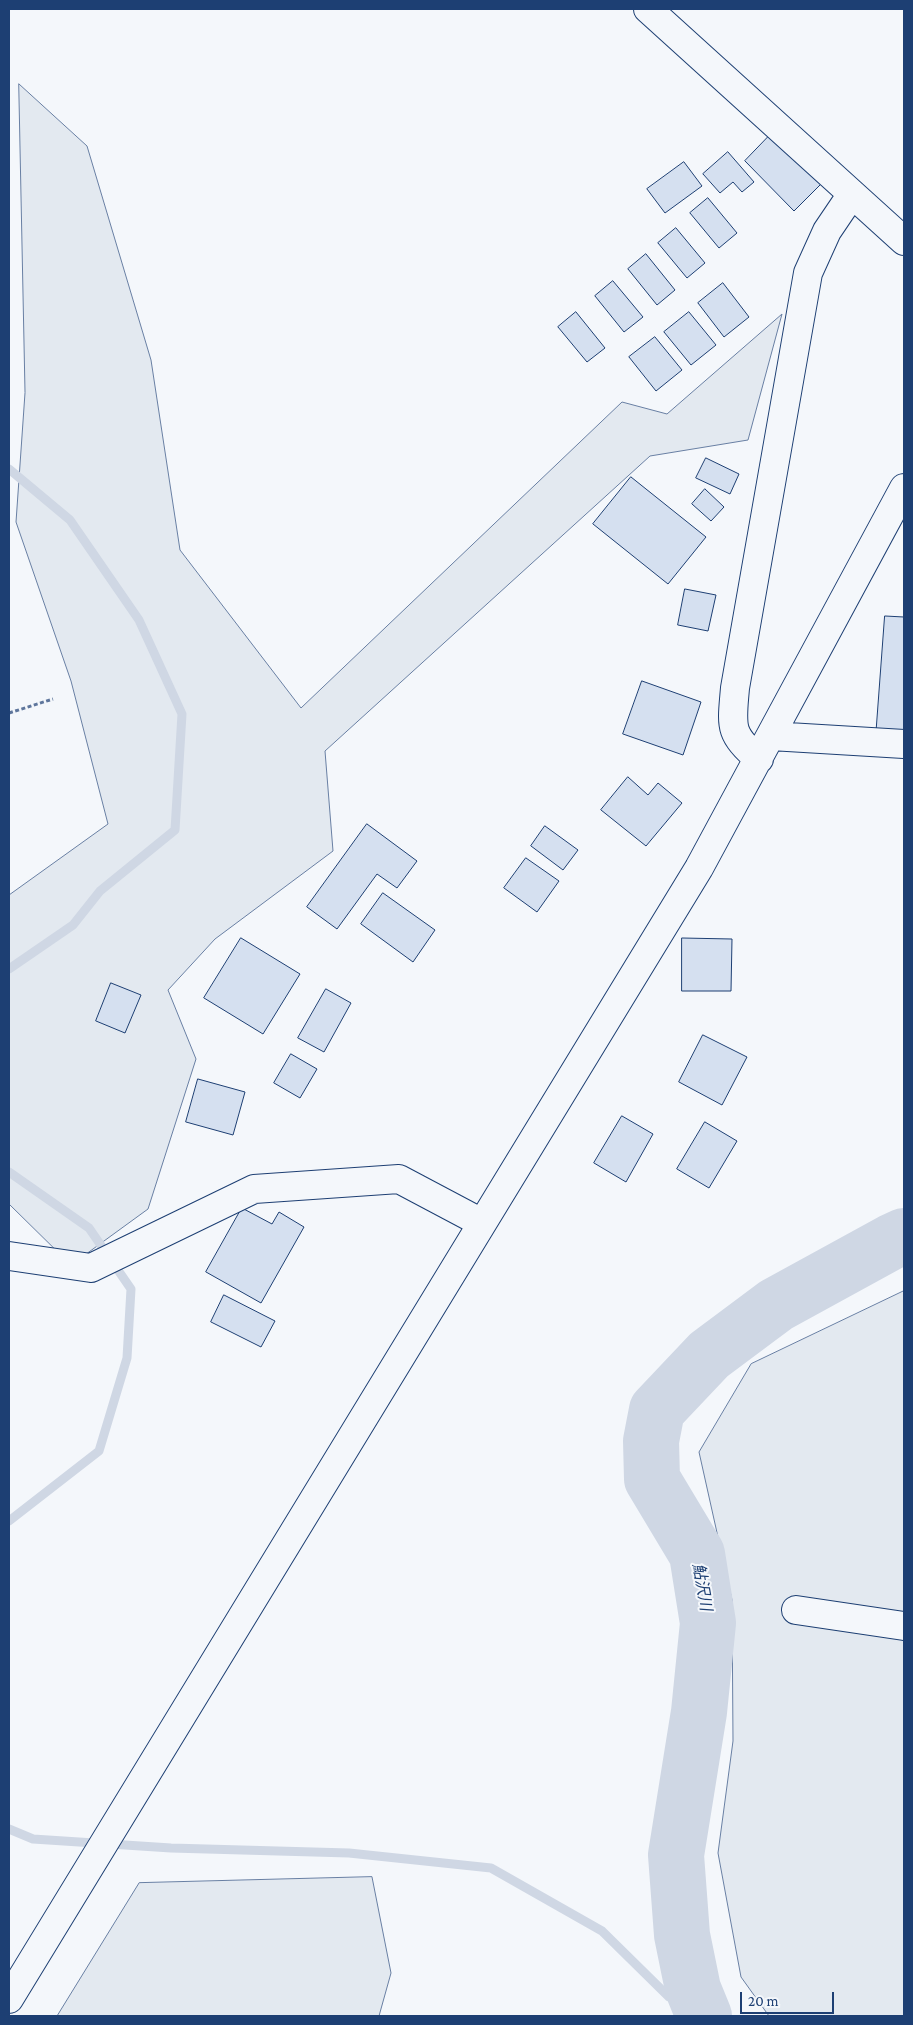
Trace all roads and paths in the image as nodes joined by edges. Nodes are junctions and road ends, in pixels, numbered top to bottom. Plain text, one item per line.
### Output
1 (648, 9) edge
2 (852, 194) junction
3 (904, 241) edge
4 (904, 488) edge
5 (53, 699) dead end
6 (9, 713) edge
7 (904, 744) edge
8 (765, 748) junction
9 (482, 1223) junction
10 (9, 1256) edge
11 (796, 1610) dead end
12 (904, 1626) edge
13 (9, 1999) edge

1 - 2 street
2 - 3 street
2 - 8 street
4 - 8 street
5 - 6 path
7 - 8 street
8 - 9 street
9 - 10 street
9 - 13 street
11 - 12 street

